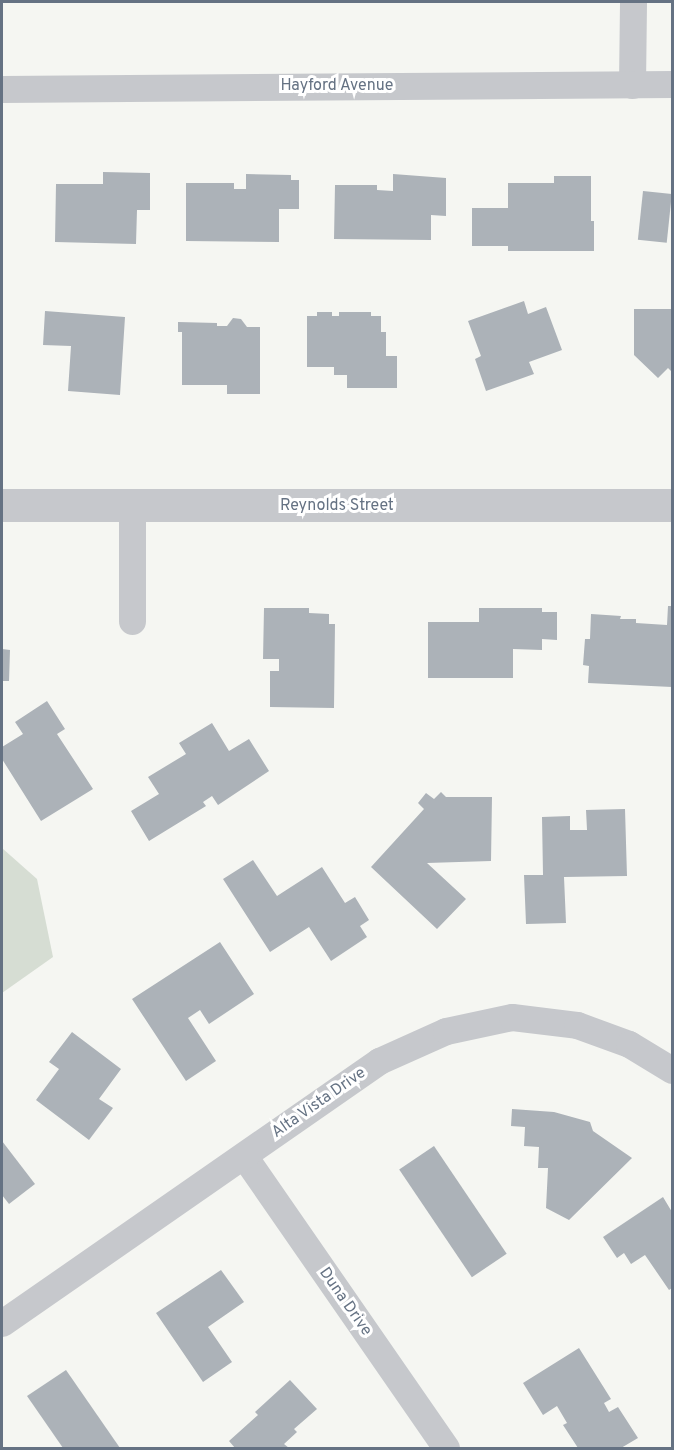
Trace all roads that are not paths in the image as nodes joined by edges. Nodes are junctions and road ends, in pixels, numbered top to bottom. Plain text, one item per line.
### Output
1 (633, 2) edge
2 (672, 84) edge
3 (632, 85) junction
4 (2, 89) edge
5 (2, 505) edge
6 (672, 505) edge
7 (132, 506) junction
8 (132, 621) dead end
9 (672, 1070) edge
10 (244, 1156) junction
11 (2, 1323) edge
12 (446, 1449) edge

1 - 3 street
2 - 3 street, Hayford Avenue
3 - 4 street, Hayford Avenue
5 - 7 street, Reynolds Street
6 - 7 street, Reynolds Street
7 - 8 street
9 - 10 street, Alta Vista Drive
10 - 11 street, Alta Vista Drive
10 - 12 street, Duna Drive

